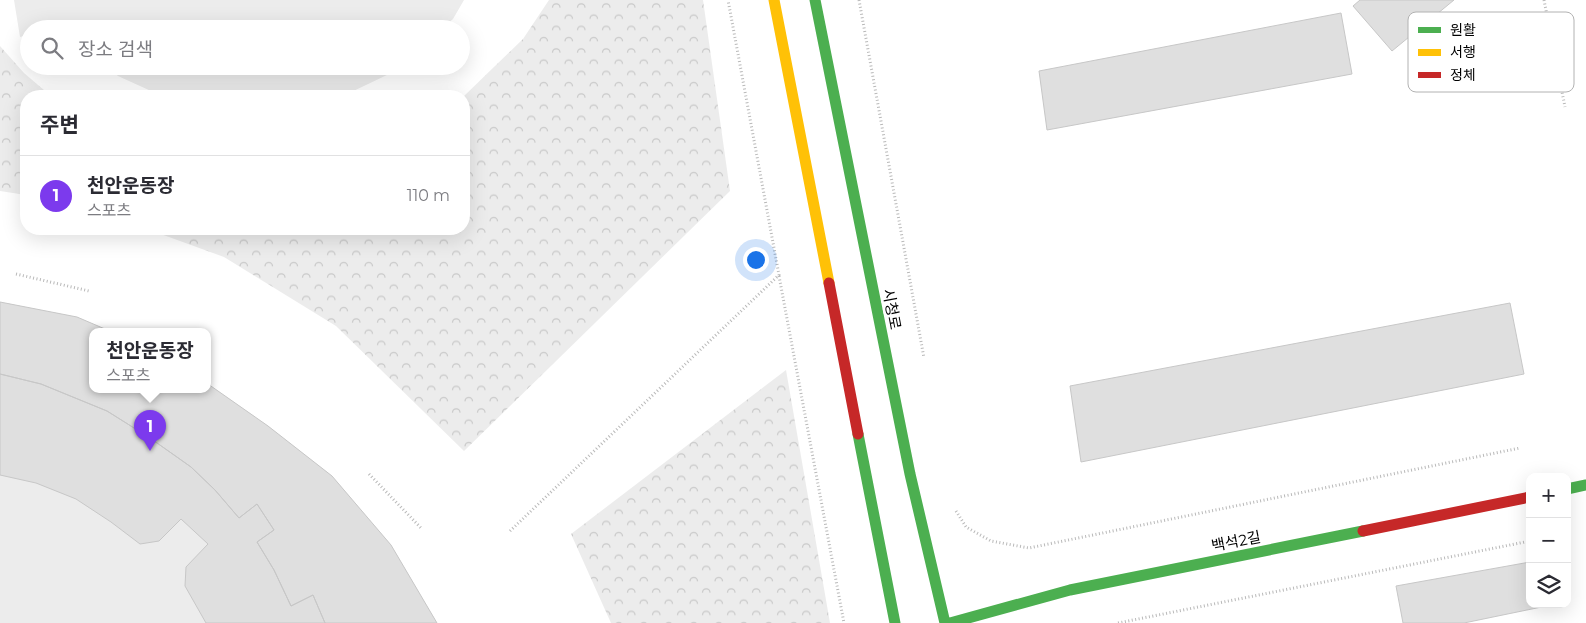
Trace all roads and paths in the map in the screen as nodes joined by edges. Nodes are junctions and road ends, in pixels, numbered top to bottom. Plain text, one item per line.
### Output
1 (728, 0) edge
2 (774, 0) edge
3 (815, 0) edge
4 (859, 0) edge
5 (1562, 92) edge
6 (1565, 107) dead end
7 (16, 274) dead end
8 (779, 276) junction
9 (89, 291) dead end
10 (925, 363) dead end
11 (1520, 448) dead end
12 (369, 474) dead end
13 (1586, 486) edge
14 (1571, 488) edge
15 (1526, 498) edge
16 (953, 506) dead end
17 (422, 528) dead end
18 (510, 531) dead end
19 (1526, 542) edge
20 (844, 623) edge
21 (895, 623) edge
22 (946, 623) edge
23 (950, 623) edge
24 (1118, 623) edge

1 - 8 path
2 - 21 street
3 - 22 street, 시청로
4 - 10 path
5 - 6 path
7 - 9 path
8 - 18 path
8 - 20 path
11 - 16 path
12 - 17 path
13 - 14 street
15 - 23 street, 백석2길
19 - 24 path

